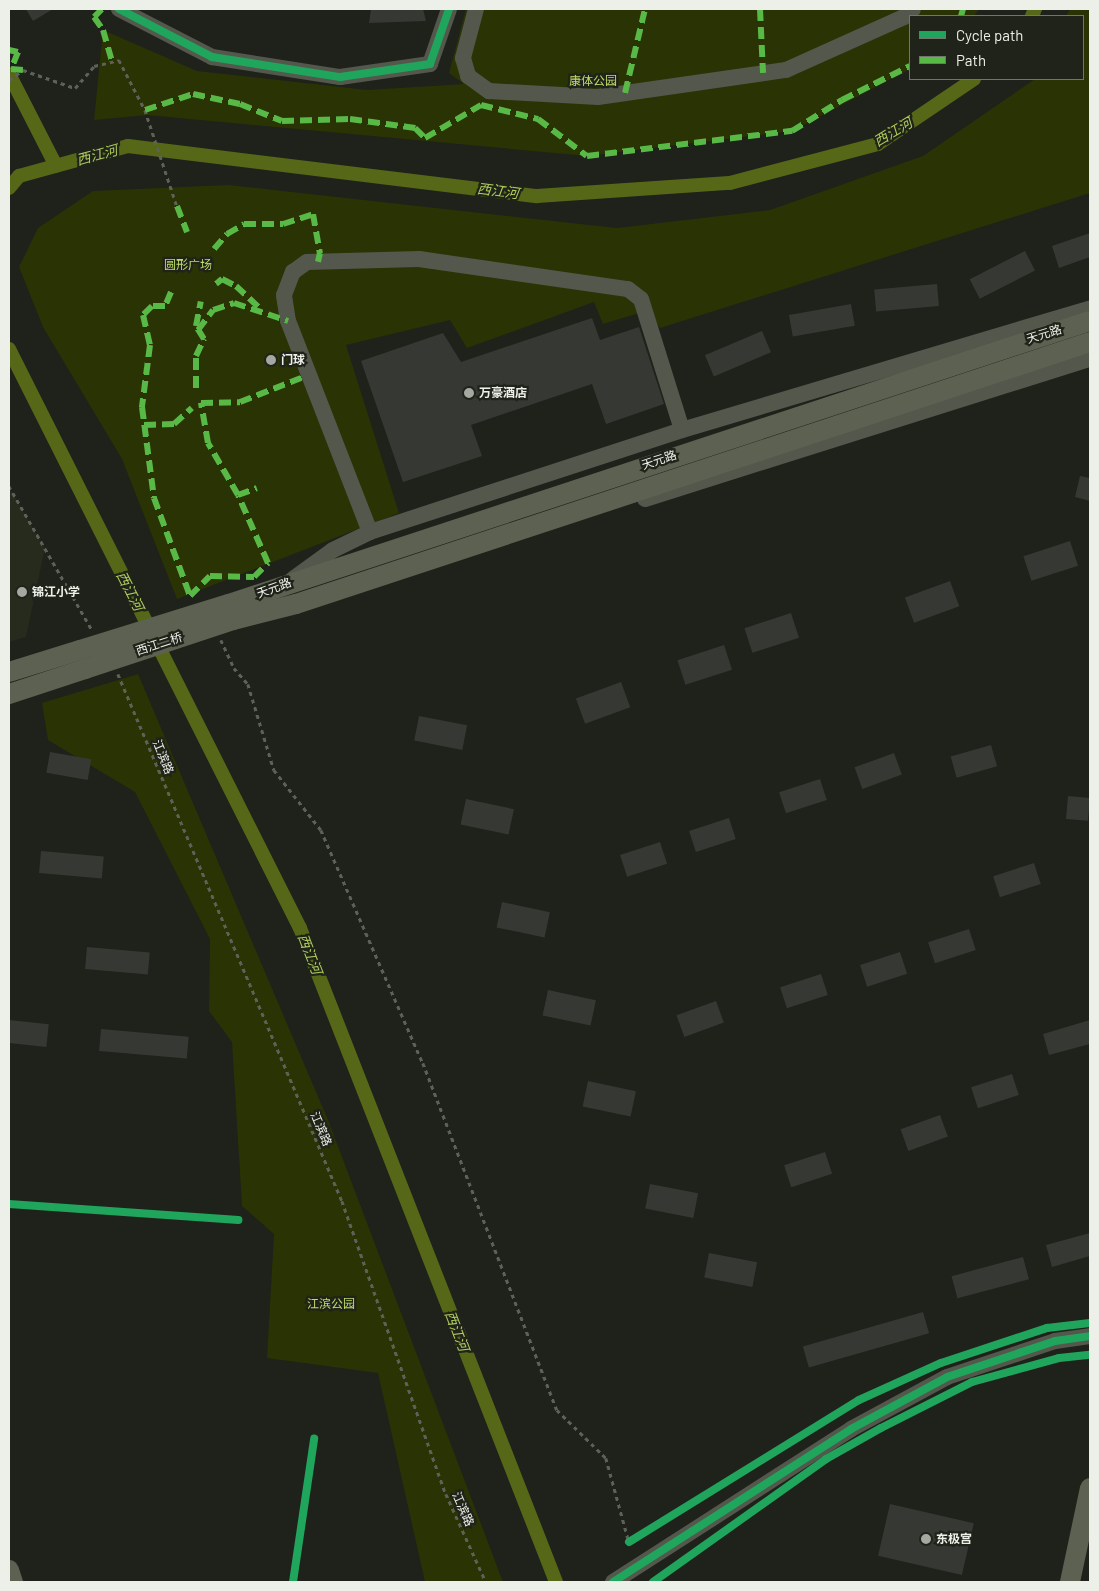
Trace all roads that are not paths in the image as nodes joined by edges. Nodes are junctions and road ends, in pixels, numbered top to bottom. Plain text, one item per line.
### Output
1 (119, 9) edge
2 (449, 9) edge
3 (476, 9) edge
4 (913, 9) edge
5 (1090, 308) edge
6 (1090, 321) edge
7 (1090, 342) edge
8 (1090, 359) edge
9 (682, 430) junction
10 (370, 532) junction
11 (289, 582) junction
12 (296, 604) junction
13 (231, 612) junction
14 (83, 660) junction
15 (9, 672) edge
16 (11, 693) edge
17 (1090, 1336) edge
18 (1090, 1488) edge
19 (9, 1570) edge
20 (13, 1582) edge
21 (614, 1582) edge
22 (1070, 1582) edge

1 - 2 street
3 - 4 street
5 - 9 street
6 - 11 main road, 天元路
7 - 12 main road, 天元路
8 - 12 street
9 - 10 street
9 - 10 street
10 - 11 street
11 - 13 main road, 天元路
12 - 13 main road, 天元路
13 - 14 main road, 西江二桥, bridge
14 - 15 main road
14 - 16 main road
17 - 21 street
18 - 22 main road
19 - 20 main road

